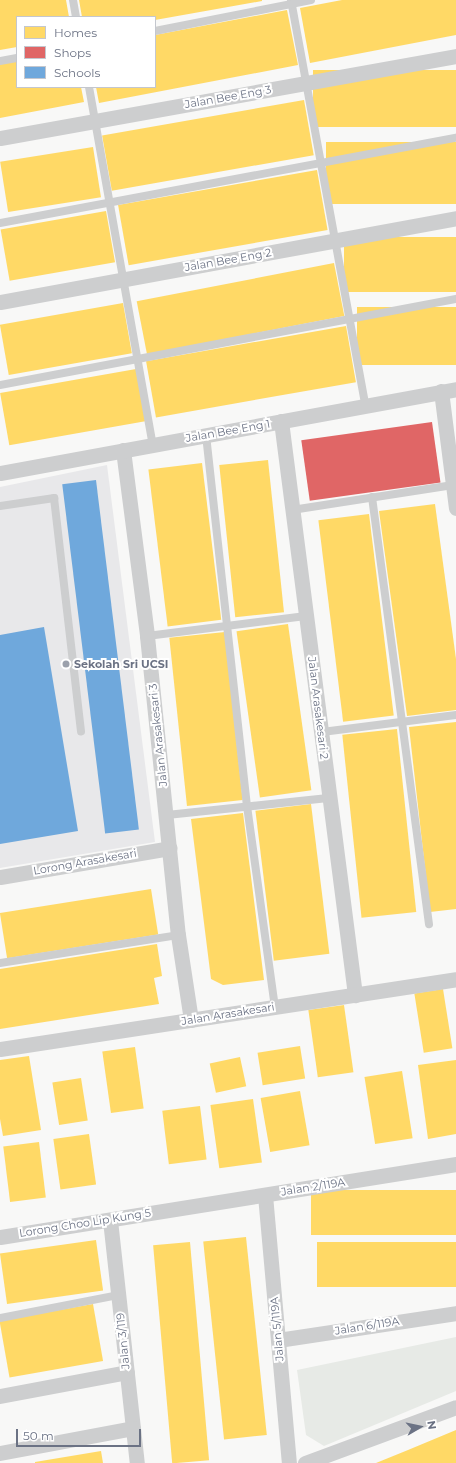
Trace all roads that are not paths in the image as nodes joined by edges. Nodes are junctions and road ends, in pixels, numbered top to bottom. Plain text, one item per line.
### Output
1 (73, 0) edge
2 (311, 0) edge
3 (292, 2) edge
4 (76, 16) edge
5 (156, 31) edge
6 (456, 56) edge
7 (16, 58) edge
8 (0, 61) edge
9 (306, 83) junction
10 (89, 88) edge
11 (95, 121) junction
12 (0, 138) edge
13 (456, 138) edge
14 (321, 163) junction
15 (110, 203) junction
16 (456, 218) edge
17 (0, 223) edge
18 (335, 240) junction
19 (123, 279) junction
20 (456, 299) edge
21 (0, 302) edge
22 (350, 319) junction
23 (138, 359) junction
24 (0, 385) edge
25 (456, 389) edge
26 (441, 392) junction
27 (365, 405) junction
28 (281, 421) junction
29 (206, 435) junction
30 (153, 445) junction
31 (123, 450) junction
32 (0, 473) edge
33 (452, 485) junction
34 (372, 497) junction
35 (0, 506) edge
36 (456, 508) edge
37 (292, 510) junction
38 (306, 616) junction
39 (228, 626) junction
40 (147, 636) junction
41 (456, 715) edge
42 (402, 722) junction
43 (81, 731) dead end
44 (322, 732) junction
45 (328, 798) junction
46 (246, 806) junction
47 (167, 815) junction
48 (170, 848) junction
49 (0, 877) edge
50 (429, 924) dead end
51 (178, 935) junction
52 (0, 963) edge
53 (456, 979) edge
54 (355, 995) junction
55 (275, 1007) junction
56 (191, 1020) junction
57 (0, 1049) edge
58 (456, 1164) edge
59 (265, 1195) junction
60 (170, 1209) joint
61 (110, 1220) junction
62 (0, 1237) edge
63 (118, 1295) junction
64 (456, 1313) edge
65 (0, 1318) edge
66 (278, 1340) junction
67 (127, 1372) junction
68 (0, 1396) edge
69 (456, 1407) edge
70 (133, 1428) junction
71 (0, 1453) edge
72 (321, 1460) edge
73 (137, 1463) edge
74 (289, 1463) edge
75 (305, 1463) edge

1 - 4 lane
2 - 3 lane
3 - 5 lane
3 - 9 lane
6 - 9 street, Jalan Bee Eng 3
7 - 8 lane
9 - 11 street, Jalan Bee Eng 3
9 - 14 lane
10 - 11 lane
11 - 12 street, Jalan Bee Eng 3
11 - 15 lane
13 - 14 lane
14 - 15 lane
14 - 18 lane
15 - 17 lane
15 - 19 lane
16 - 18 street, Jalan Bee Eng 2
18 - 19 street, Jalan Bee Eng 2
18 - 22 lane
19 - 21 street, Jalan Bee Eng 2
19 - 23 lane
20 - 22 lane
22 - 23 lane
22 - 27 lane
23 - 24 lane
23 - 30 lane
25 - 26 street, Jalan Bee Eng 1
26 - 27 street, Jalan Bee Eng 1
26 - 33 street
27 - 28 street, Jalan Bee Eng 1
28 - 29 street, Jalan Bee Eng 1
28 - 37 street, Jalan Arasakesari 2
29 - 30 street, Jalan Bee Eng 1
29 - 39 lane
30 - 31 street, Jalan Bee Eng 1
31 - 32 street, Jalan Bee Eng 1
31 - 40 street, Jalan Arasakesari 3
33 - 34 lane
33 - 36 street
34 - 37 lane
34 - 42 lane
35 - 43 lane
37 - 38 street, Jalan Arasakesari 2
38 - 39 lane
38 - 44 street, Jalan Arasakesari 2
39 - 40 lane
39 - 46 lane
40 - 47 street, Jalan Arasakesari 3
41 - 42 lane
42 - 44 lane
42 - 50 lane
44 - 45 street, Jalan Arasakesari 2
45 - 46 lane
45 - 54 street, Jalan Arasakesari 2
46 - 47 lane
46 - 55 lane
47 - 48 street, Jalan Arasakesari 3
48 - 49 street, Lorong Arasakesari
48 - 51 street, Jalan Arasakesari 3
51 - 52 lane
51 - 56 street, Jalan Arasakesari 3
53 - 54 street, Jalan Arasakesari
54 - 55 street, Jalan Arasakesari
55 - 56 street, Jalan Arasakesari
56 - 57 street, Jalan Arasakesari
58 - 59 street, Jalan 2/119A
59 - 60 street, Jalan 2/119A
59 - 66 street, Jalan 5/119A
60 - 61 street, Lorong Choo Lip Kung 5
61 - 62 street, Lorong Choo Lip Kung 5
61 - 63 street, Jalan 3/119
63 - 65 lane
63 - 67 street, Jalan 3/119
64 - 66 street, Jalan 6/119A
66 - 74 street, Jalan 5/119A
67 - 68 street
67 - 70 street, Jalan 3/119
69 - 72 street
70 - 71 street
70 - 73 street, Jalan 3/119
72 - 75 street

